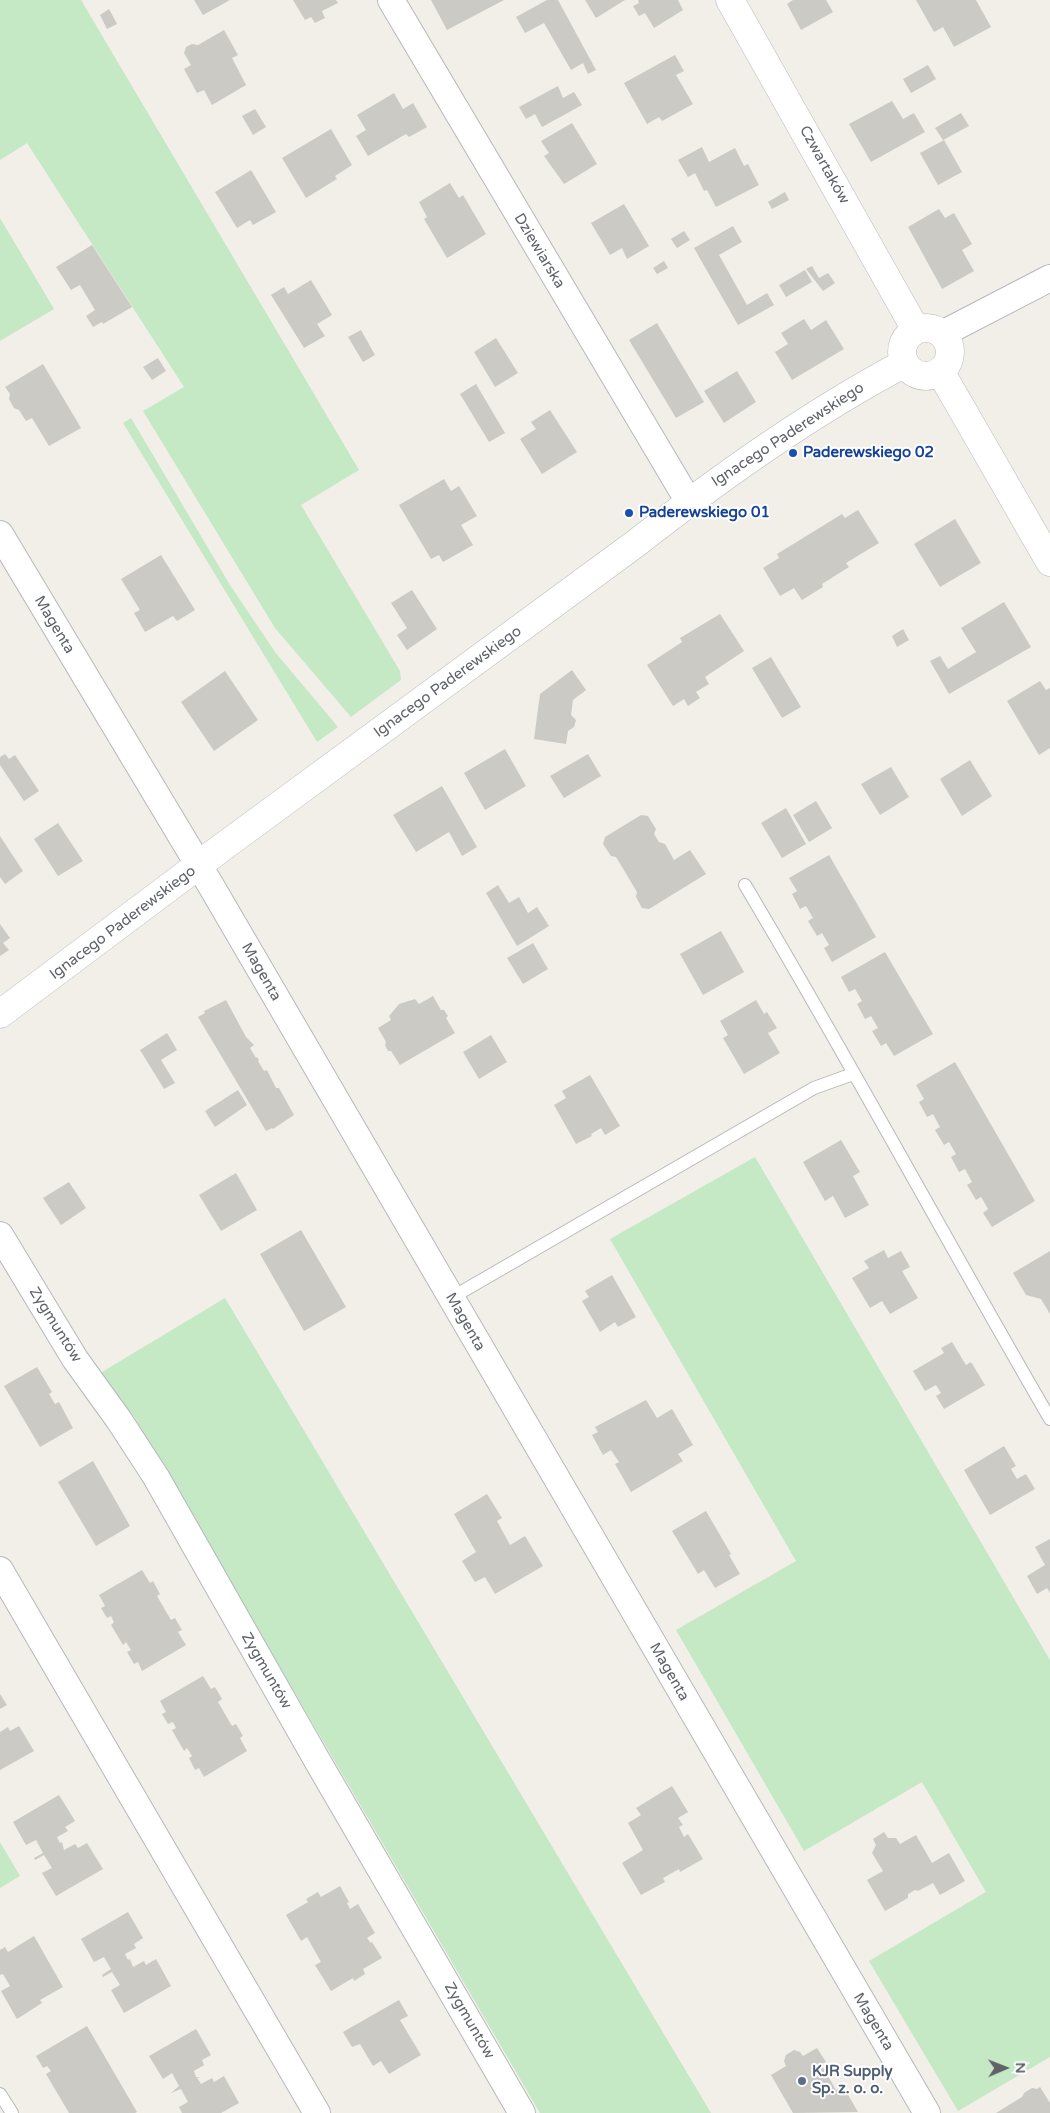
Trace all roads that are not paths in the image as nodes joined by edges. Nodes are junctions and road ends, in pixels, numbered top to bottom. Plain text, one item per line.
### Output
1 (391, 0) edge
2 (730, 0) edge
3 (1050, 278) edge
4 (929, 332) junction
5 (905, 362) junction
6 (940, 371) junction
7 (689, 502) junction
8 (0, 534) edge
9 (1050, 562) edge
10 (198, 867) junction
11 (744, 885) dead end
12 (0, 1014) edge
13 (853, 1074) junction
14 (0, 1235) edge
15 (451, 1298) junction
16 (1050, 1419) edge
17 (0, 1570) edge
18 (0, 2094) edge
19 (12, 2113) edge
20 (317, 2113) edge
21 (522, 2113) edge
22 (927, 2113) edge

1 - 7 street, Dziewiarska
2 - 4 street, Czwartaków
3 - 4 street
4 - 5 street
4 - 6 street
5 - 6 street
5 - 7 street, Ignacego Paderewskiego
6 - 9 street
7 - 10 street, Ignacego Paderewskiego
8 - 10 street, Magenta
10 - 12 street, Ignacego Paderewskiego
10 - 15 street, Magenta
11 - 13 lane
13 - 15 lane
13 - 16 lane
14 - 21 street, Zygmuntów
15 - 22 street, Magenta
17 - 20 street
18 - 19 lane

